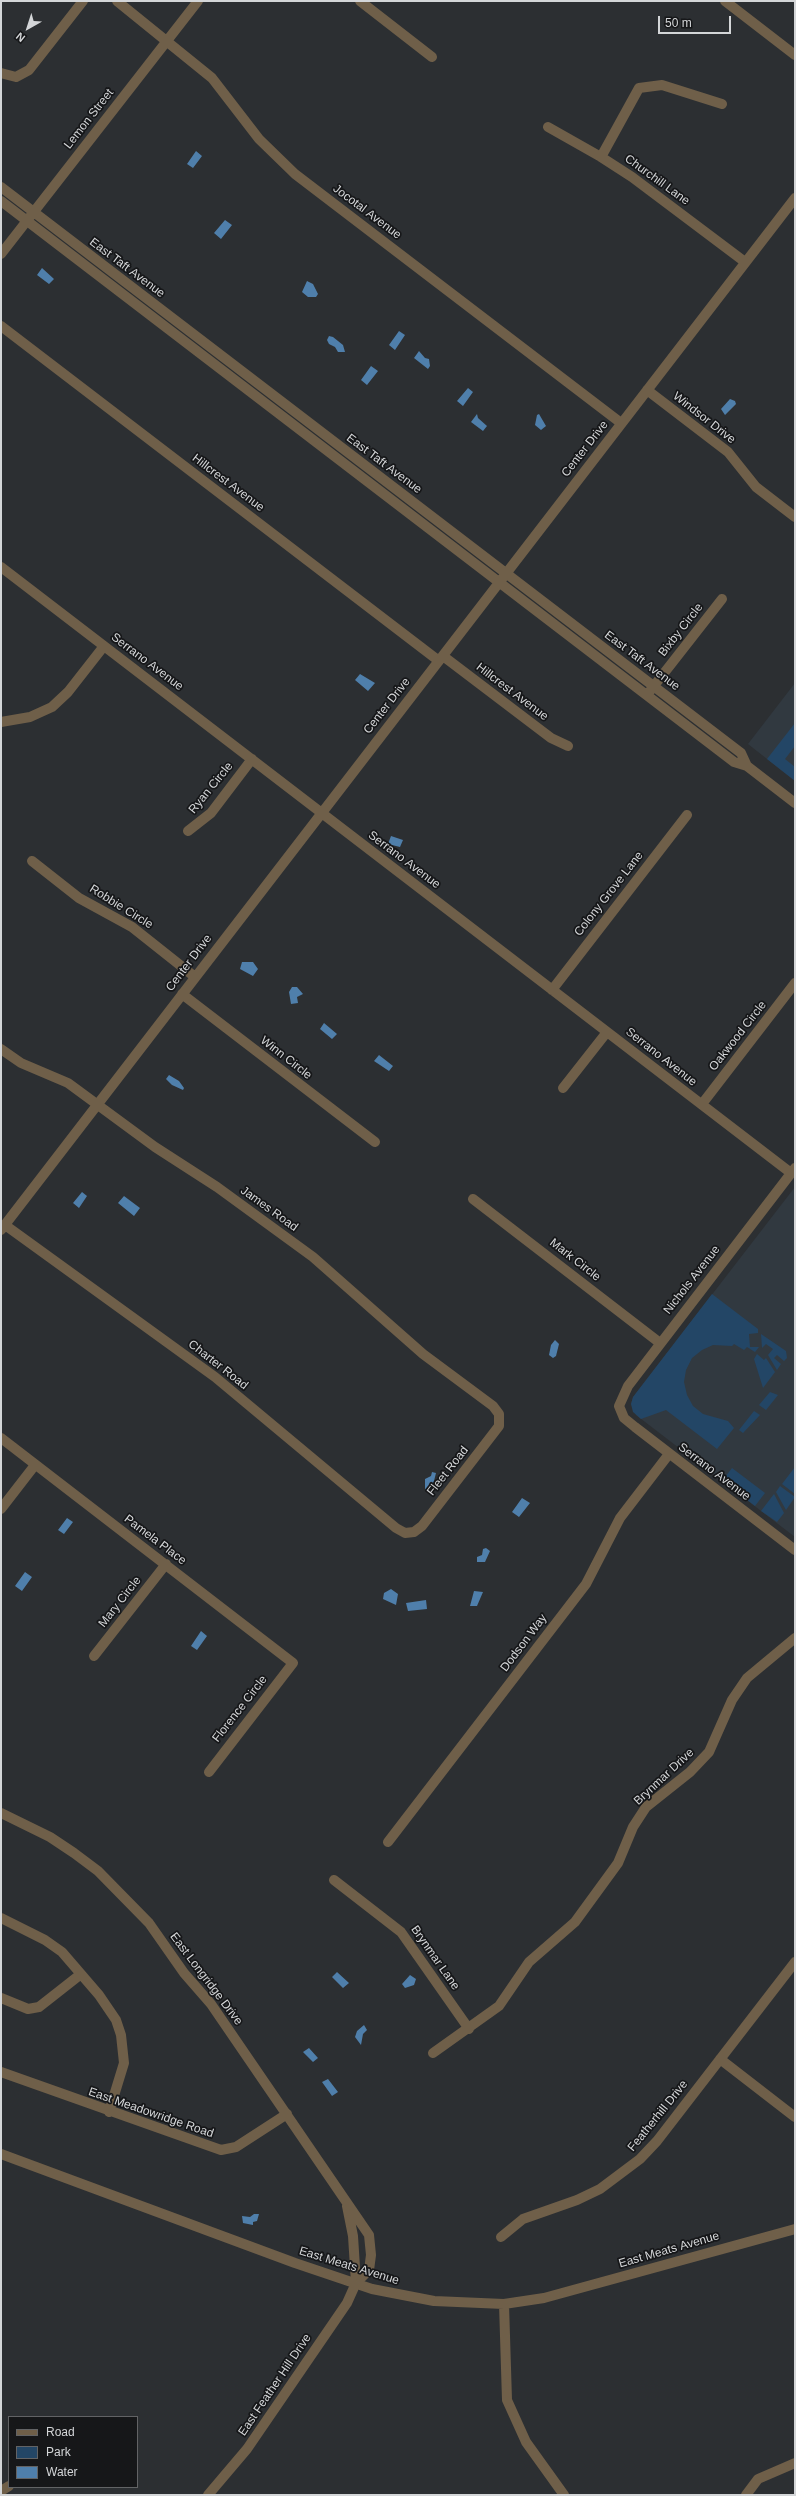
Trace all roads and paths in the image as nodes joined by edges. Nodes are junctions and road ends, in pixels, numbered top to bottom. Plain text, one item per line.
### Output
1 (82, 1) edge
2 (117, 1) edge
3 (198, 1) edge
4 (360, 1) edge
5 (725, 1) edge
6 (168, 40) junction
7 (795, 55) edge
8 (432, 57) dead end
9 (1, 73) edge
10 (722, 104) dead end
11 (548, 127) dead end
12 (601, 157) junction
13 (1, 187) edge
14 (795, 198) edge
15 (1, 200) edge
16 (33, 212) junction
17 (27, 220) junction
18 (1, 254) edge
19 (745, 262) junction
20 (1, 326) edge
21 (215, 351) junction
22 (209, 360) junction
23 (647, 390) junction
24 (300, 416) junction
25 (622, 423) junction
26 (293, 425) junction
27 (795, 517) edge
28 (1, 567) edge
29 (505, 573) junction
30 (498, 582) junction
31 (722, 599) dead end
32 (104, 646) junction
33 (441, 659) junction
34 (654, 686) junction
35 (646, 696) junction
36 (1, 722) edge
37 (568, 746) dead end
38 (252, 759) junction
39 (747, 766) junction
40 (795, 803) edge
41 (321, 812) junction
42 (687, 815) dead end
43 (188, 831) dead end
44 (32, 861) dead end
45 (194, 977) junction
46 (795, 983) edge
47 (552, 990) junction
48 (182, 994) junction
49 (607, 1032) junction
50 (1, 1049) edge
51 (563, 1088) dead end
52 (98, 1104) junction
53 (702, 1104) junction
54 (375, 1142) dead end
55 (793, 1171) edge
56 (474, 1199) dead end
57 (3, 1228) edge
58 (660, 1343) junction
59 (620, 1412) joint
60 (500, 1418) joint
61 (1, 1438) edge
62 (669, 1454) junction
63 (35, 1465) junction
64 (1, 1509) edge
65 (409, 1533) joint
66 (795, 1550) edge
67 (166, 1564) junction
68 (795, 1638) edge
69 (94, 1656) dead end
70 (293, 1663) joint
71 (209, 1772) dead end
72 (1, 1813) edge
73 (388, 1842) dead end
74 (334, 1880) dead end
75 (1, 1918) edge
76 (795, 1962) edge
77 (81, 1974) junction
78 (1, 1998) edge
79 (469, 2029) junction
80 (433, 2053) dead end
81 (720, 2059) junction
82 (1, 2072) edge
83 (109, 2112) junction
84 (287, 2114) junction
85 (795, 2117) edge
86 (1, 2154) edge
87 (347, 2205) junction
88 (795, 2229) edge
89 (501, 2237) dead end
90 (356, 2284) junction
91 (504, 2304) junction
92 (795, 2463) edge
93 (208, 2495) edge
94 (564, 2495) edge
95 (746, 2495) edge

1 - 9 street
2 - 6 street, Jocotal Avenue
3 - 6 street, Lemon Street
4 - 8 street
5 - 7 street
6 - 16 street, Lemon Street
6 - 25 street, Jocotal Avenue
10 - 12 street
11 - 12 street, Churchill Lane
12 - 19 street, Churchill Lane
13 - 16 street, East Taft Avenue
14 - 19 street, Center Drive
15 - 17 street, East Taft Avenue
16 - 17 street, Lemon Street
16 - 21 street, East Taft Avenue
17 - 18 street, Lemon Street
17 - 22 street, East Taft Avenue
19 - 23 street, Center Drive
20 - 33 street, Hillcrest Avenue
21 - 22 street
21 - 24 street, East Taft Avenue
22 - 26 street, East Taft Avenue
23 - 25 street, Center Drive
23 - 27 street, Windsor Drive
24 - 26 street
24 - 29 street, East Taft Avenue
25 - 29 street, Center Drive
26 - 30 street, East Taft Avenue
28 - 32 street, Serrano Avenue
29 - 30 street, Center Drive
29 - 34 street, East Taft Avenue
30 - 33 street, Center Drive
30 - 35 street, East Taft Avenue
31 - 34 street, Bixby Circle
32 - 36 street
32 - 38 street, Serrano Avenue
33 - 37 street, Hillcrest Avenue
33 - 41 street, Center Drive
34 - 35 street, Bixby Circle
34 - 39 street, East Taft Avenue
35 - 39 street, East Taft Avenue
38 - 41 street, Serrano Avenue
38 - 43 street, Ryan Circle
39 - 40 street, East Taft Avenue
41 - 45 street, Center Drive
41 - 47 street, Serrano Avenue
42 - 47 street, Colony Grove Lane
44 - 45 street, Robbie Circle
45 - 48 street, Center Drive
46 - 53 street, Oakwood Circle
47 - 49 street, Serrano Avenue
48 - 52 street, Center Drive
48 - 54 street, Winn Circle
49 - 51 street
49 - 53 street, Serrano Avenue
50 - 52 street, James Road
52 - 57 street, Center Drive
52 - 60 street, James Road
53 - 55 street, Serrano Avenue
55 - 58 street, Nichols Avenue
56 - 58 street, Mark Circle
57 - 65 street, Charter Road
58 - 59 street, Nichols Avenue
59 - 62 street, Serrano Avenue
60 - 65 street, Fleet Road
61 - 63 street, Pamela Place
62 - 66 street, Serrano Avenue
62 - 73 street, Dodson Way
63 - 64 street
63 - 67 street, Pamela Place
67 - 69 street, Mary Circle
67 - 70 street, Pamela Place
68 - 79 street, Brynmar Drive
70 - 71 street, Florence Circle
72 - 84 street, East Longridge Drive
74 - 79 street, Brynmar Lane
75 - 77 street
76 - 81 street, Featherhill Drive
77 - 78 street
77 - 83 street
79 - 80 street, Brynmar Drive
81 - 85 street
81 - 89 street, Featherhill Drive
82 - 83 street, East Meadowridge Road
83 - 84 street, East Meadowridge Road
84 - 87 street, East Longridge Drive
86 - 90 street, East Meats Avenue
87 - 90 street, East Longridge Drive
87 - 90 street, East Longridge Drive
88 - 91 street, East Meats Avenue
90 - 91 street, East Meats Avenue
90 - 93 street, East Feather Hill Drive
91 - 94 street
92 - 95 street

